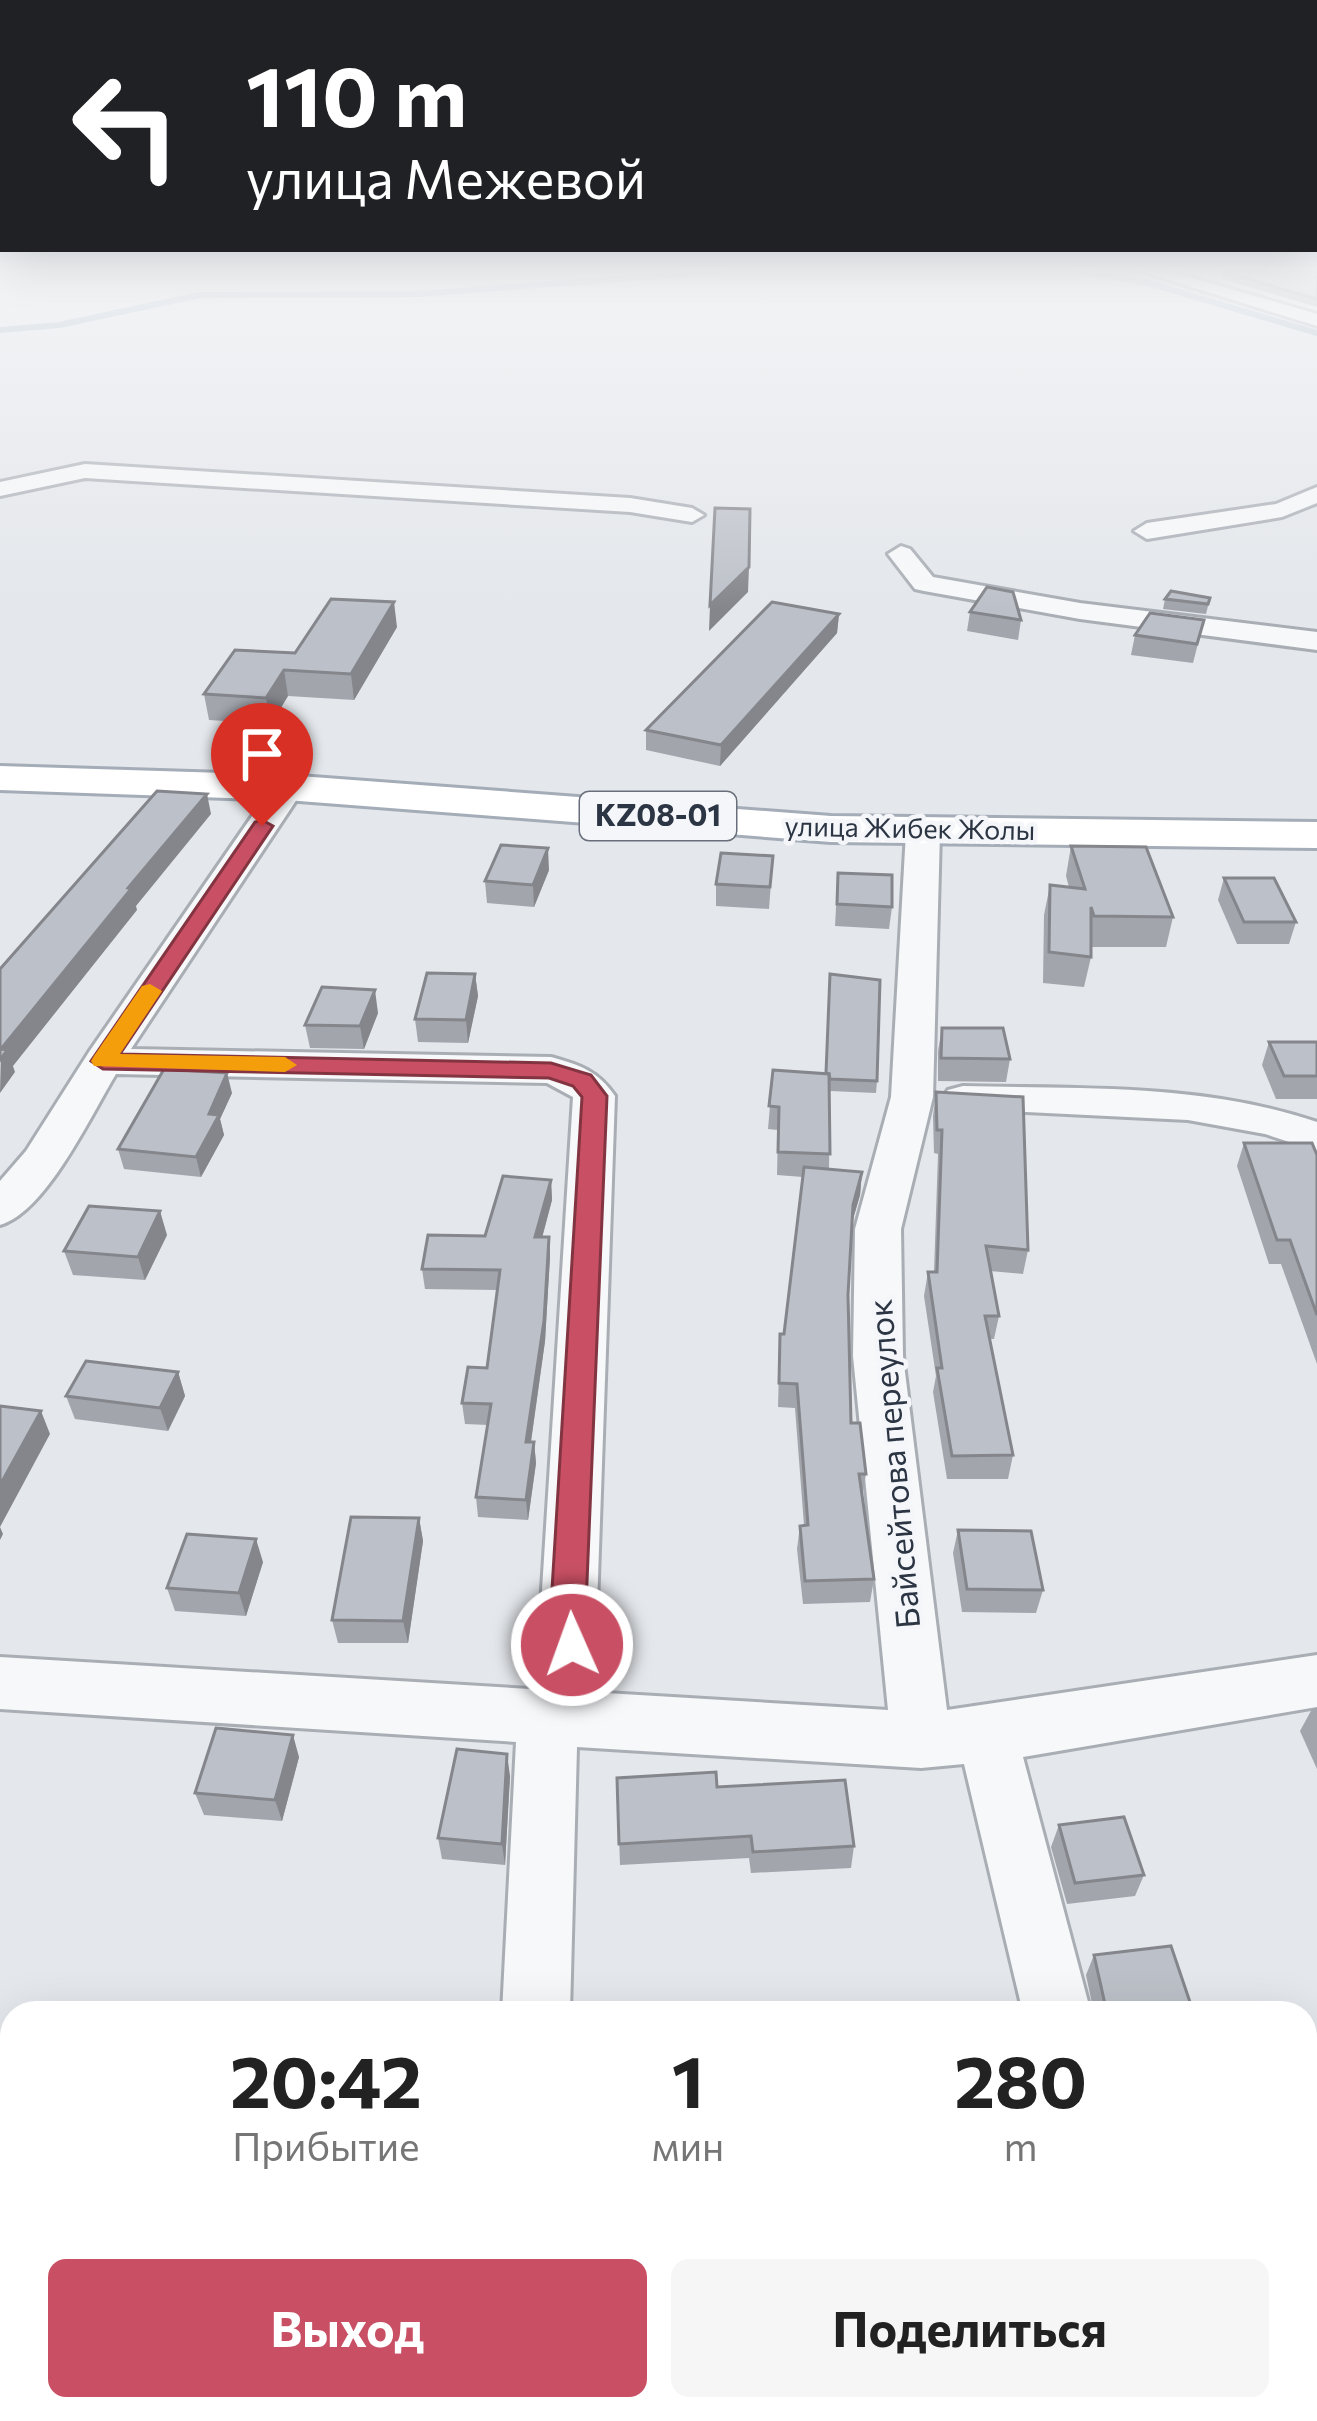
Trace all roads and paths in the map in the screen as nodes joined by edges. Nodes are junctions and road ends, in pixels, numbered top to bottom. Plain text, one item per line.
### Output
1 (0, 489) edge
2 (55, 492) dead end
3 (1317, 494) edge
4 (692, 515) dead end
5 (1148, 531) dead end
6 (901, 554) dead end
7 (1317, 641) edge
8 (0, 778) edge
9 (289, 788) junction
10 (923, 832) junction
11 (1317, 835) edge
12 (103, 1061) junction
13 (912, 1097) junction
14 (1317, 1137) edge
15 (0, 1210) edge
16 (1317, 1681) edge
17 (0, 1683) edge
18 (563, 1720) junction
19 (987, 1736) junction
20 (920, 1740) junction
21 (537, 2001) edge
22 (1054, 2001) edge

1 - 2 street
1 - 4 street
3 - 5 street
6 - 7 street
8 - 9 main road, улица Жибек Жолы / KZ08-01
9 - 10 main road, улица Жибек Жолы / KZ08-01
9 - 12 street
10 - 11 main road, улица Жибек Жолы / KZ08-01
10 - 13 street, Байсейтова переулок
12 - 15 street
12 - 18 street
13 - 14 street
13 - 20 street, Байсейтова переулок
16 - 19 street
17 - 18 street
18 - 20 street
18 - 21 street
19 - 20 street
19 - 22 street

